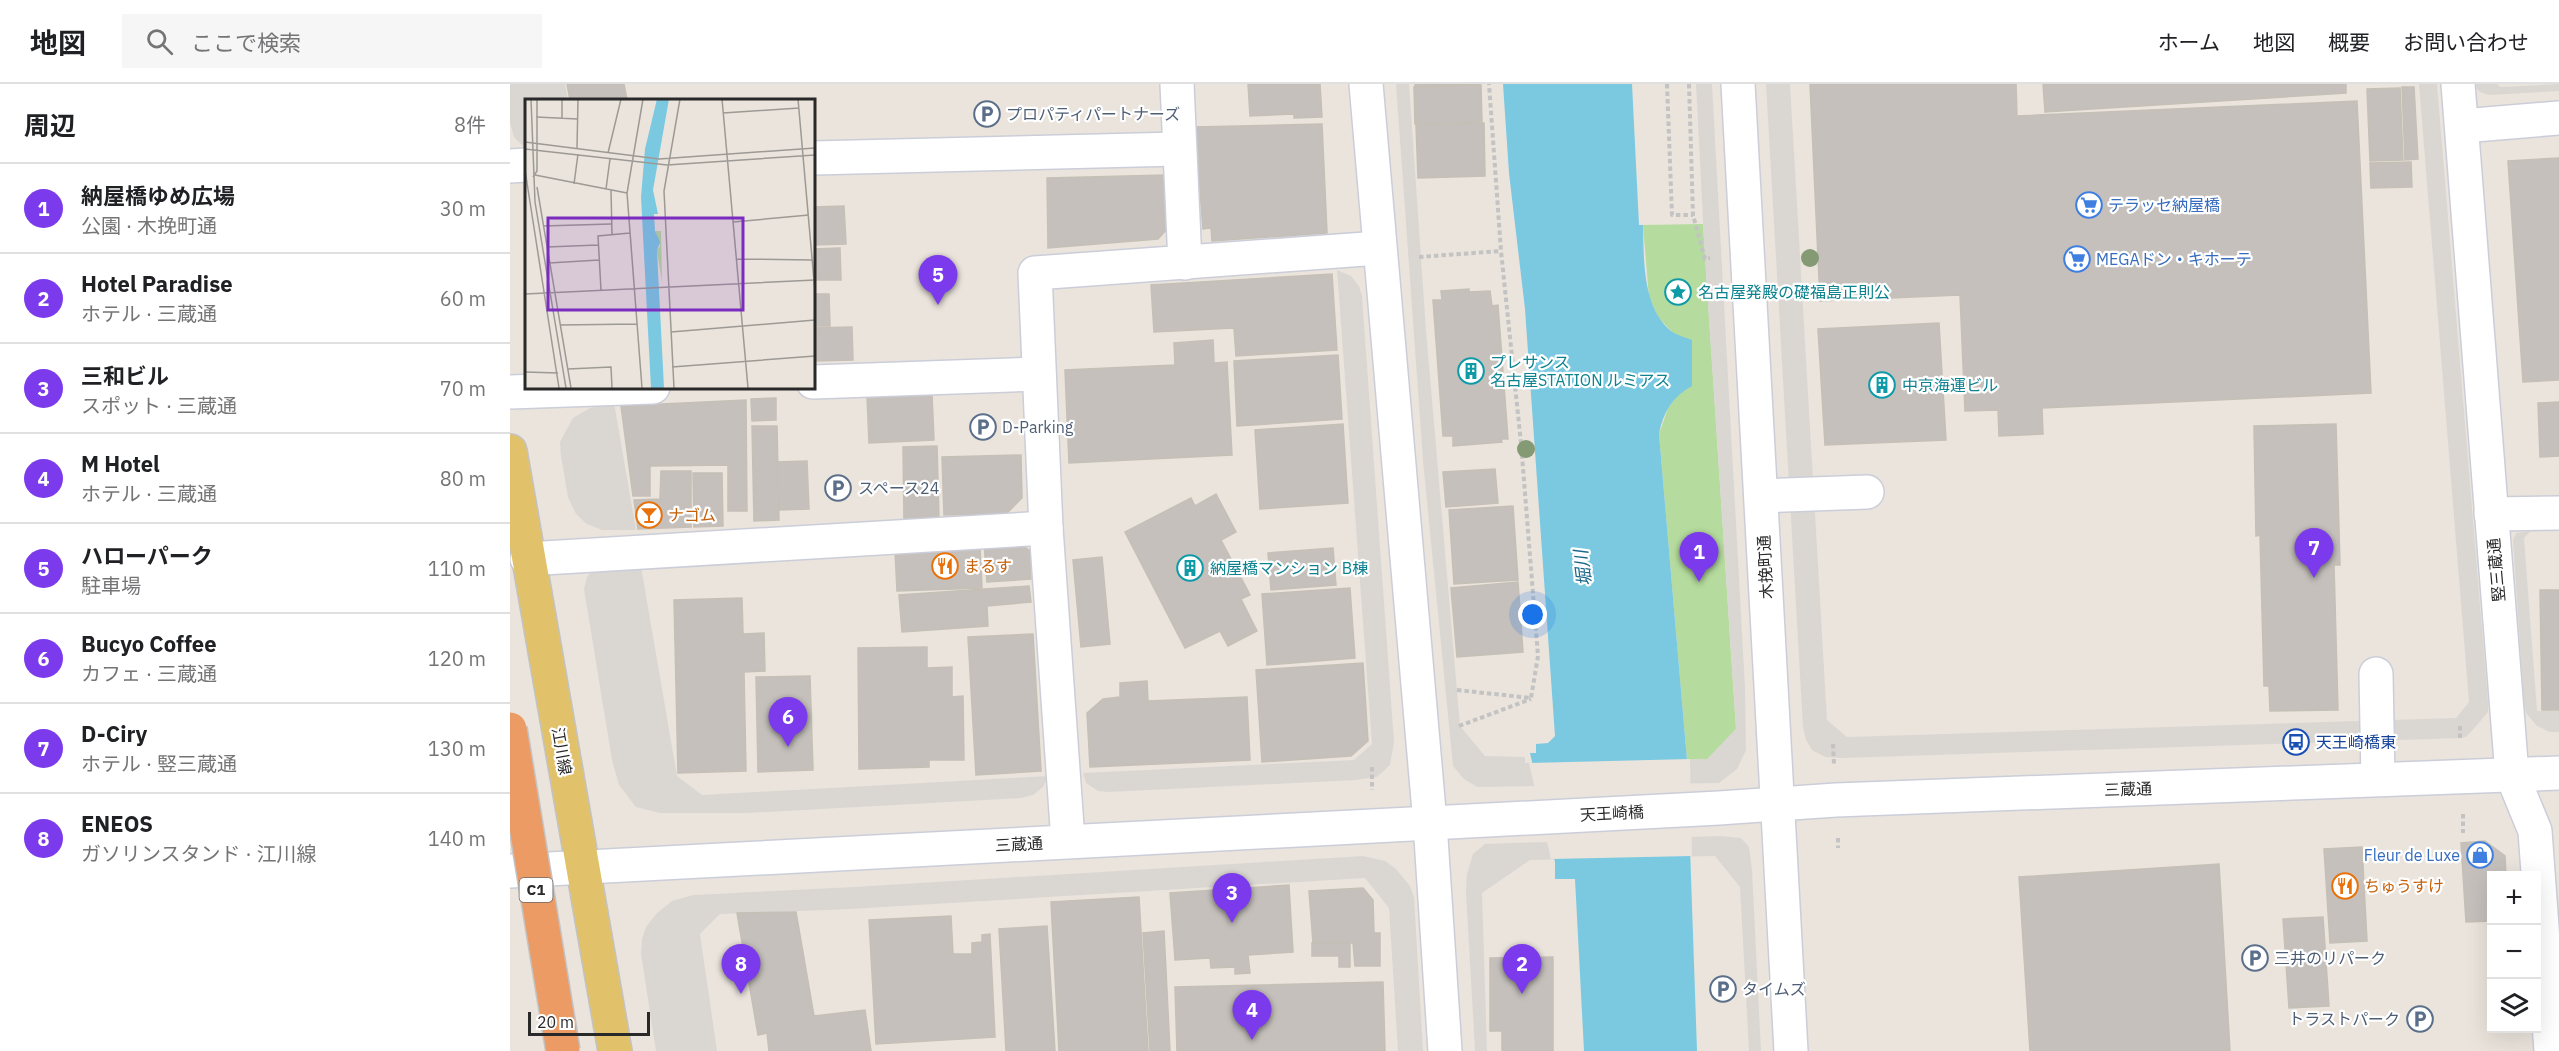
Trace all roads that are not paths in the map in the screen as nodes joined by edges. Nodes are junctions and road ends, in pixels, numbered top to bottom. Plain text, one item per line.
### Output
1 (1177, 84) edge
2 (1366, 84) edge
3 (1738, 84) edge
4 (2458, 84) edge
5 (2559, 118) edge
6 (2462, 126) junction
7 (1178, 149) junction
8 (814, 159) edge
9 (525, 165) edge
10 (510, 166) edge
11 (1379, 248) junction
12 (1185, 263) junction
13 (1038, 374) junction
14 (814, 382) edge
15 (624, 388) edge
16 (510, 392) edge
17 (510, 451) edge
18 (1867, 492) dead end
19 (1761, 496) junction
20 (2559, 513) edge
21 (2492, 514) junction
22 (1046, 528) junction
23 (527, 559) junction
24 (2376, 674) dead end
25 (510, 729) edge
26 (2559, 773) edge
27 (2512, 775) junction
28 (2378, 779) junction
29 (1778, 805) junction
30 (1698, 809) joint
31 (1527, 818) joint
32 (1430, 823) junction
33 (1068, 842) junction
34 (583, 866) junction
35 (510, 871) edge
36 (563, 1051) edge
37 (615, 1051) edge
38 (1445, 1051) edge
39 (1791, 1051) edge
40 (2551, 1051) edge

1 - 7 street
2 - 11 street
3 - 19 street, 木挽町通
4 - 6 street, 竪三蔵通
5 - 6 street
6 - 21 street, 竪三蔵通
7 - 8 street
7 - 12 street
9 - 10 street
11 - 12 street
11 - 32 street
12 - 13 street
13 - 14 street
13 - 22 street
15 - 16 street
17 - 23 main road, 江川線
18 - 19 street
19 - 29 street, 木挽町通
20 - 21 street
21 - 27 street, 竪三蔵通
22 - 23 street
22 - 33 street
23 - 34 main road, 江川線
24 - 28 street
25 - 36 highway, C1, bridge
26 - 27 street, 三蔵通
27 - 28 street, 三蔵通
27 - 40 street, 竪三蔵通
28 - 29 street, 三蔵通
29 - 30 street, 三蔵通
29 - 39 street, 木挽町通
30 - 31 street, 天王崎橋
31 - 32 street, 三蔵通
32 - 33 street, 三蔵通
32 - 38 street
33 - 34 street, 三蔵通
34 - 35 street, 三蔵通
34 - 37 main road, 江川線

